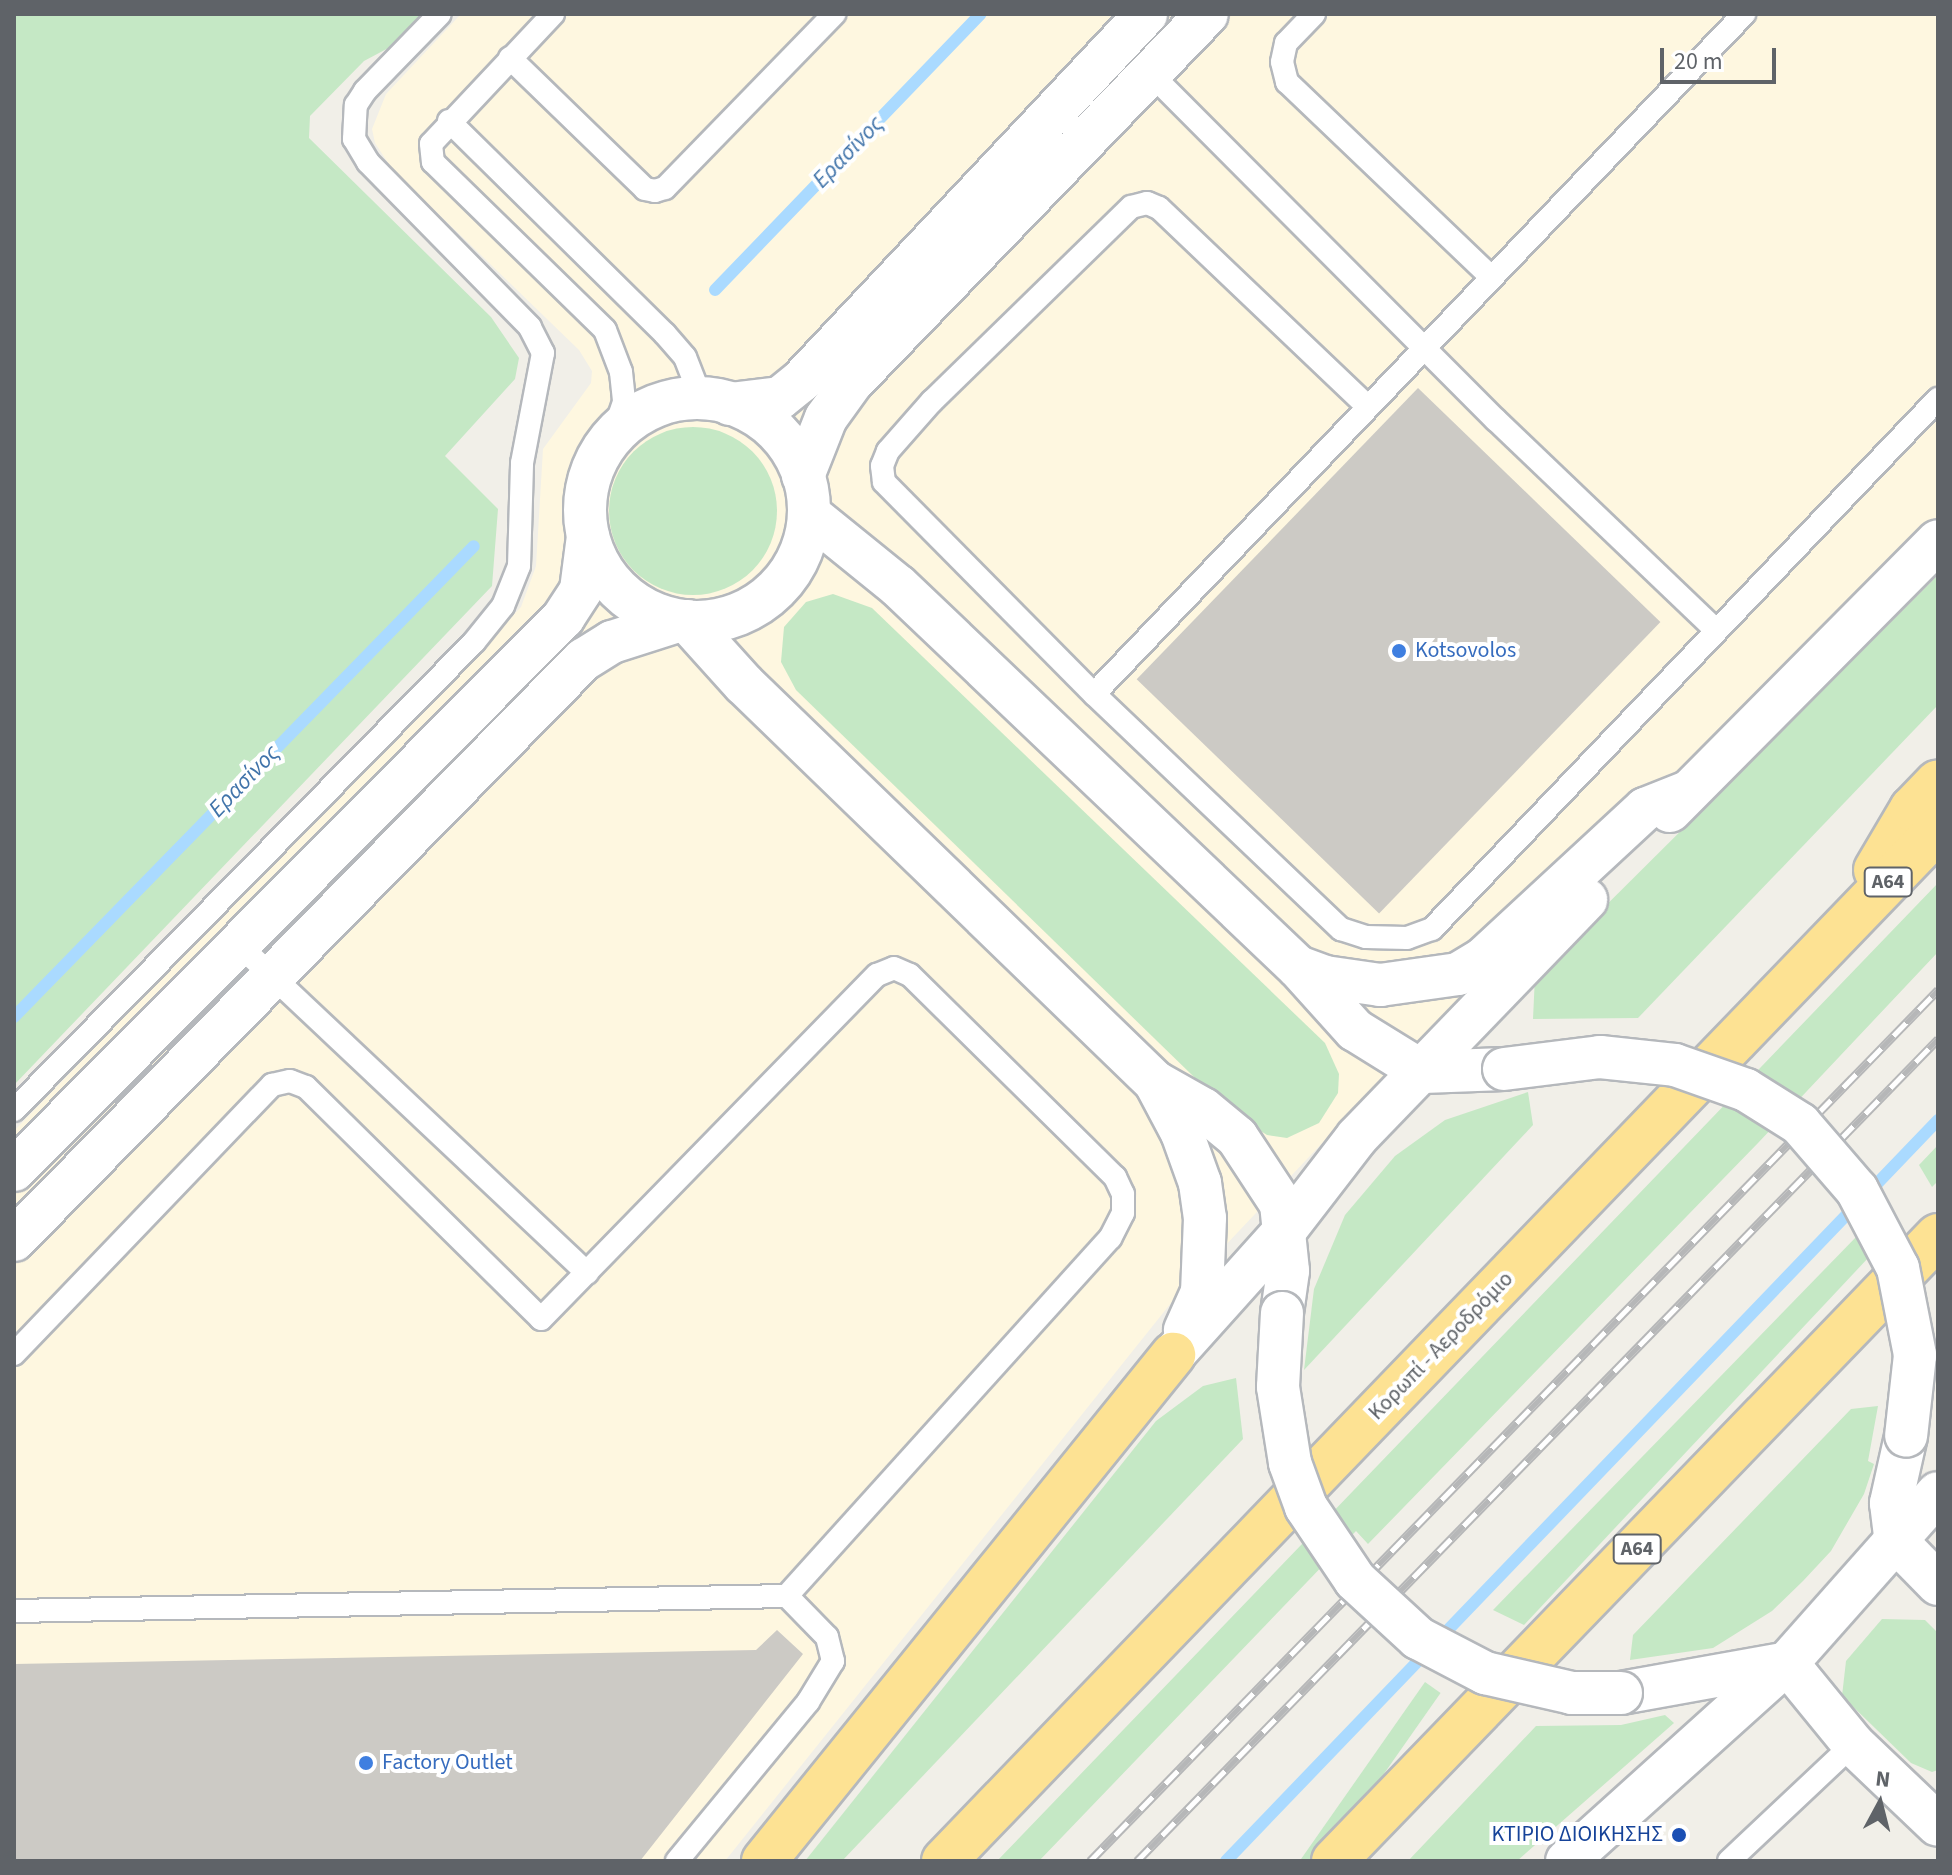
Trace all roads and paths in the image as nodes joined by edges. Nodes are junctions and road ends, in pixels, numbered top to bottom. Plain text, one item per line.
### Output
1 (440, 14) edge
2 (553, 14) edge
3 (834, 14) edge
4 (1146, 14) edge
5 (1207, 14) edge
6 (1314, 14) edge
7 (1744, 14) edge
8 (1118, 43) junction
9 (510, 58) junction
10 (1149, 71) junction
11 (449, 121) junction
12 (1490, 276) junction
13 (1423, 346) junction
14 (1938, 399) edge
15 (715, 401) junction
16 (1366, 405) junction
17 (612, 436) junction
18 (806, 495) junction
19 (588, 536) junction
20 (1938, 541) edge
21 (683, 621) junction
22 (1716, 630) junction
23 (1094, 694) junction
24 (1938, 782) edge
25 (1688, 792) junction
26 (1938, 830) edge
27 (1838, 934) junction
28 (237, 943) junction
29 (1298, 967) junction
30 (275, 975) junction
31 (1423, 1072) junction
32 (1155, 1082) junction
33 (14, 1110) edge
34 (14, 1170) edge
35 (1287, 1228) junction
36 (1938, 1236) edge
37 (14, 1240) edge
38 (587, 1273) junction
39 (14, 1354) edge
40 (1173, 1355) junction
41 (1938, 1493) edge
42 (1896, 1541) junction
43 (1938, 1584) edge
44 (787, 1596) junction
45 (14, 1611) edge
46 (1787, 1663) junction
47 (1853, 1744) junction
48 (1936, 1819) edge
49 (677, 1861) edge
50 (764, 1861) edge
51 (944, 1861) edge
52 (1334, 1861) edge
53 (1567, 1861) edge
54 (1729, 1861) edge

1 - 33 lane
2 - 9 lane
3 - 9 lane
4 - 8 street
5 - 10 street
6 - 12 lane
7 - 12 lane
8 - 10 lane
8 - 15 street
9 - 11 lane
10 - 13 lane
10 - 18 street
11 - 15 lane
11 - 17 lane
12 - 13 lane
13 - 16 lane
13 - 22 lane
14 - 22 lane
15 - 17 street
15 - 18 street
16 - 23 lane
16 - 23 lane
17 - 19 street
18 - 21 street
18 - 29 street
19 - 21 street
19 - 28 street
20 - 25 street
21 - 30 street
21 - 32 street
22 - 23 lane
24 - 27 highway
25 - 29 street
25 - 31 street
26 - 27 highway, Κορωπί - Αεροδρόμιο / Α64
27 - 51 highway, Κορωπί - Αεροδρόμιο / Α64
28 - 30 lane
28 - 34 street
29 - 31 street
30 - 37 street
30 - 38 lane
31 - 35 street
31 - 42 street, bridge
32 - 35 street
32 - 40 street
35 - 40 street
35 - 46 street, bridge
36 - 52 highway, Α64
38 - 39 lane
38 - 44 lane
40 - 50 highway
41 - 42 street
42 - 43 street
42 - 46 street
44 - 45 lane
44 - 49 lane
46 - 47 street
46 - 53 street
47 - 48 street
47 - 54 lane

